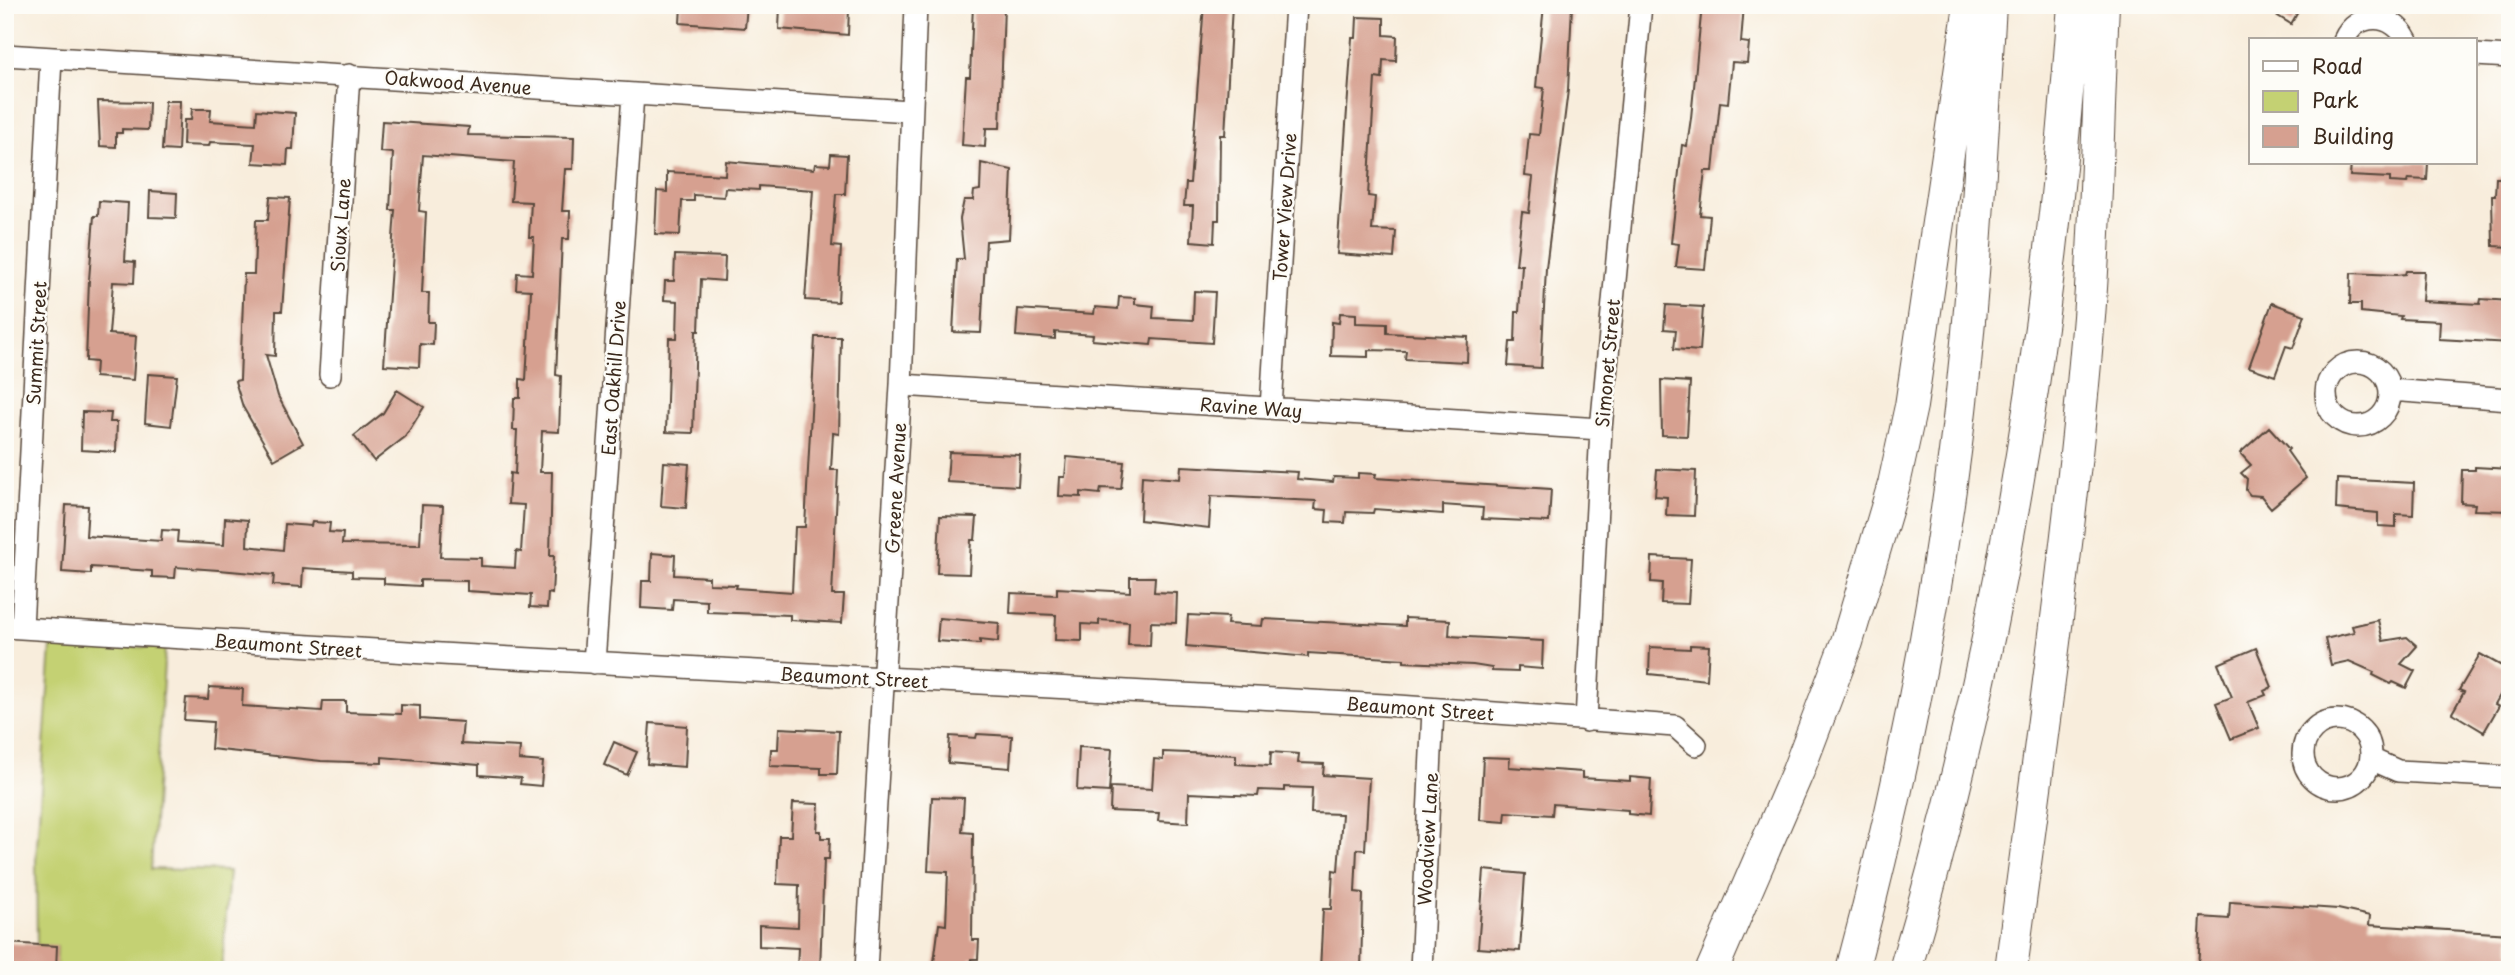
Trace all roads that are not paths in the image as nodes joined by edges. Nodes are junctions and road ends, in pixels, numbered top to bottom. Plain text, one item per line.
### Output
1 (916, 5) edge
2 (1296, 5) edge
3 (1641, 5) edge
4 (1970, 5) edge
5 (1990, 5) edge
6 (2074, 5) edge
7 (2103, 5) edge
8 (2345, 38) edge
9 (2406, 38) edge
10 (5, 55) edge
11 (2476, 55) edge
12 (2510, 57) edge
13 (51, 58) junction
14 (349, 75) junction
15 (633, 94) junction
16 (910, 111) junction
17 (330, 374) dead end
18 (901, 385) junction
19 (2390, 390) dead end
20 (2510, 399) edge
21 (1271, 408) junction
22 (1601, 429) junction
23 (14, 627) edge
24 (594, 663) junction
25 (884, 678) junction
26 (1433, 709) junction
27 (1586, 721) junction
28 (1696, 744) dead end
29 (2371, 759) dead end
30 (2510, 778) edge
31 (866, 970) edge
32 (1421, 970) edge
33 (1713, 970) edge
34 (1852, 970) edge
35 (1905, 970) edge
36 (2011, 970) edge

1 - 16 street, Greene Avenue
2 - 21 street, Tower View Drive
3 - 22 street, Simonet Street
4 - 33 highway
5 - 34 highway
6 - 35 highway
7 - 36 highway
8 - 9 street
10 - 13 street, Oakwood Avenue
11 - 12 street
13 - 14 street, Oakwood Avenue
13 - 23 street, Summit Street
14 - 15 street, Oakwood Avenue
14 - 17 street, Sioux Lane
15 - 16 street, Oakwood Avenue
15 - 24 street, East Oakhill Drive
16 - 18 street, Greene Avenue
18 - 21 street, Ravine Way
18 - 25 street, Greene Avenue
19 - 20 street
21 - 22 street, Ravine Way
22 - 27 street, Simonet Street
23 - 24 street, Beaumont Street
24 - 25 street, Beaumont Street
25 - 26 street, Beaumont Street
25 - 31 street, Greene Avenue
26 - 27 street, Beaumont Street
26 - 32 street, Woodview Lane
27 - 28 street, Beaumont Street
29 - 30 street

